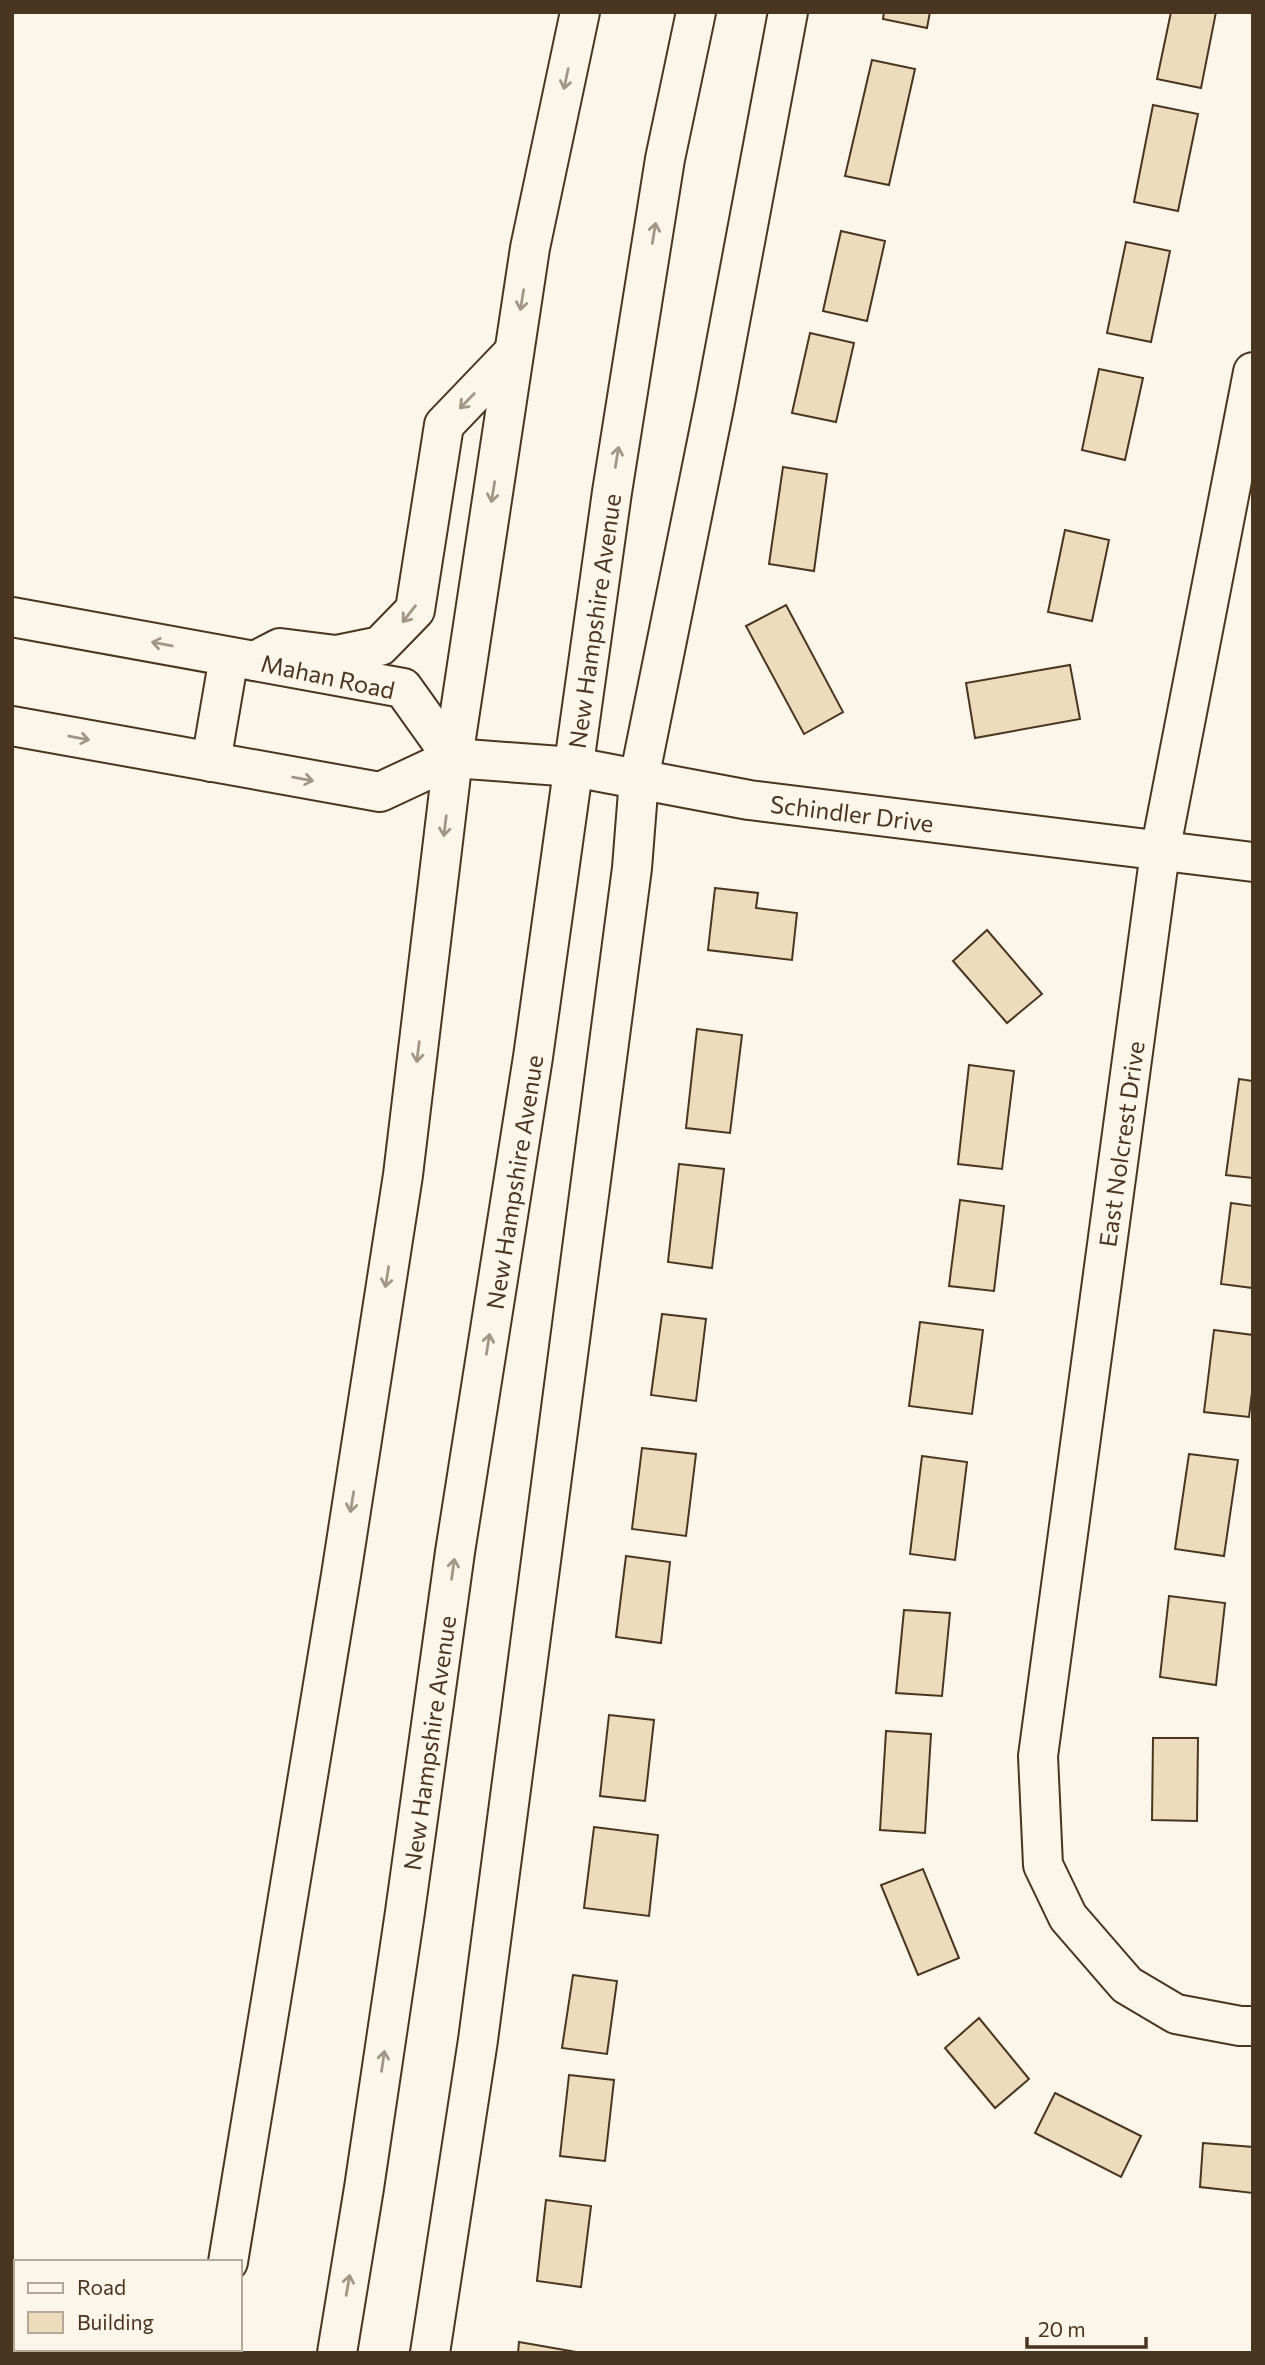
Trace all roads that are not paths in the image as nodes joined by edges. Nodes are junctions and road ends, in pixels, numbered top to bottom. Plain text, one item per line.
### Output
1 (580, 12) edge
2 (696, 12) edge
3 (788, 12) edge
4 (514, 352) junction
5 (1253, 372) edge
6 (12, 617) edge
7 (242, 659) junction
8 (12, 726) edge
9 (453, 758) junction
10 (211, 762) junction
11 (574, 767) junction
12 (639, 779) junction
13 (1160, 852) junction
14 (1253, 862) edge
15 (1253, 2026) edge
16 (228, 2260) edge
17 (337, 2353) edge
18 (430, 2353) edge

1 -> 4 main road
11 -> 2 main road, New Hampshire Avenue
3 - 12 main road
4 -> 7 main road
4 -> 9 main road
5 - 13 main road, East Nolcrest Drive
7 -> 6 main road, Mahan Road
7 - 9 main road, Mahan Road
7 - 10 main road
8 -> 10 main road
10 -> 9 main road
9 - 11 main road, Schindler Drive
9 -> 16 main road
11 - 12 main road, Schindler Drive
17 -> 11 main road, New Hampshire Avenue
12 - 13 main road, Schindler Drive
12 - 18 main road
13 - 14 main road, Schindler Drive
13 - 15 main road, East Nolcrest Drive

